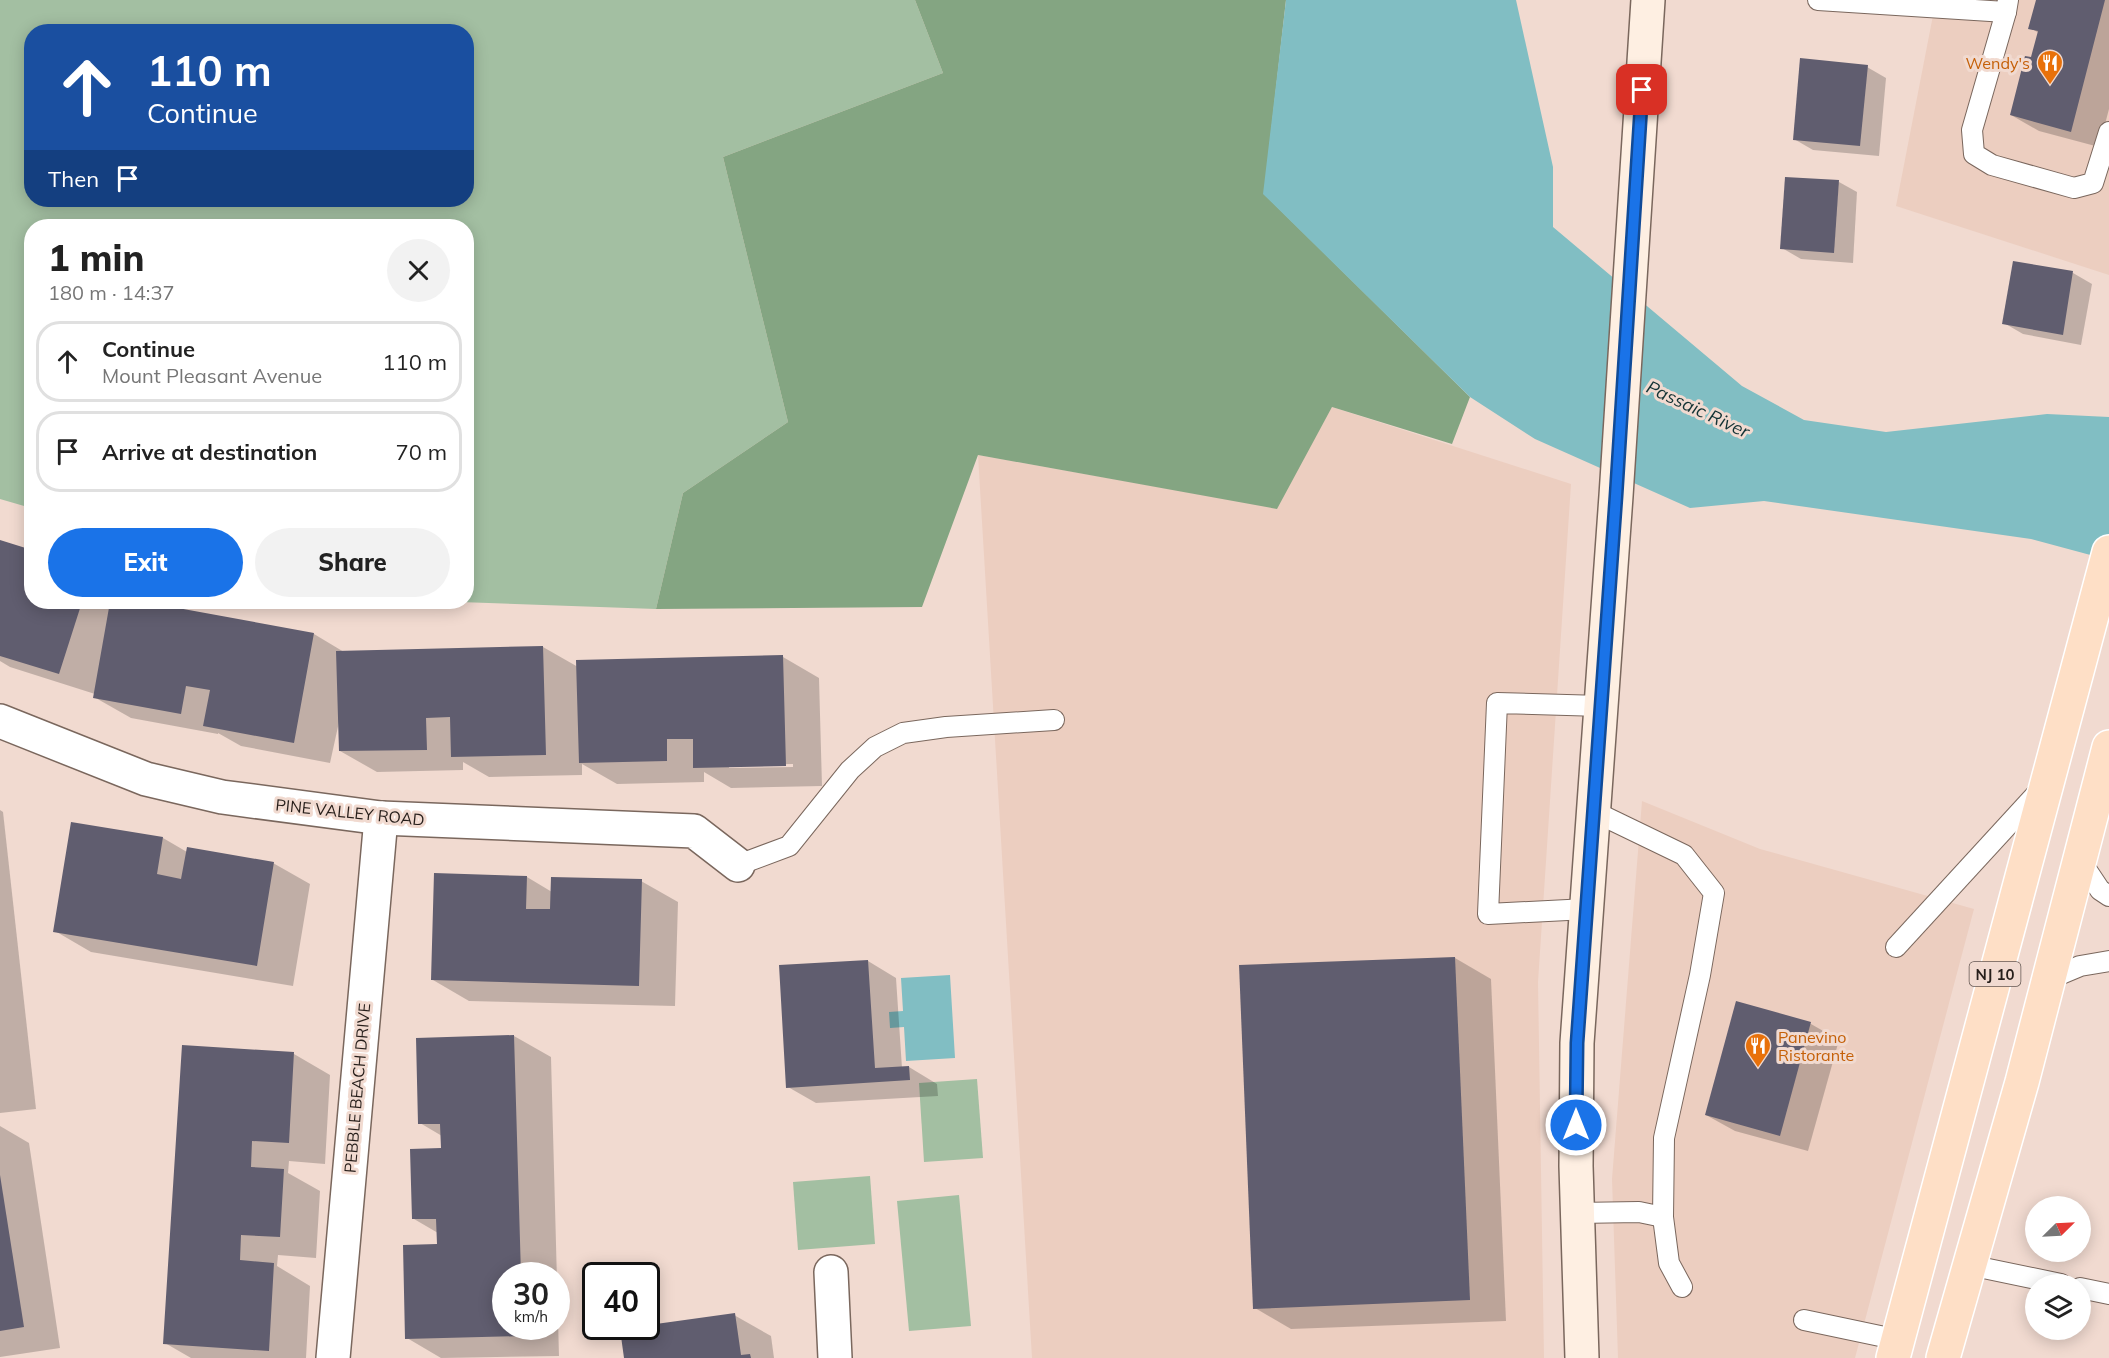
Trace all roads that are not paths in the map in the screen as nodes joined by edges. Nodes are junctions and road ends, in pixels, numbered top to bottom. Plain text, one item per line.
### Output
1 (1648, 0) edge
2 (1818, 0) edge
3 (2007, 6) edge
4 (2109, 132) edge
5 (2109, 552) edge
6 (1601, 706) junction
7 (1054, 720) dead end
8 (0, 721) edge
9 (2109, 747) edge
10 (2047, 783) junction
11 (1595, 812) junction
12 (381, 818) junction
13 (2080, 860) junction
14 (738, 865) joint
15 (2109, 896) edge
16 (1587, 909) junction
17 (1896, 947) dead end
18 (2109, 961) edge
19 (2049, 979) junction
20 (1577, 1213) junction
21 (1663, 1217) junction
22 (1969, 1265) junction
23 (831, 1272) dead end
24 (2025, 1277) edge
25 (1682, 1287) dead end
26 (2091, 1290) edge
27 (2109, 1294) edge
28 (1804, 1320) dead end
29 (1896, 1349) edge
30 (333, 1358) edge
31 (835, 1358) edge
32 (1582, 1358) edge
33 (1942, 1358) edge

1 - 6 street
2 - 3 lane
3 - 4 lane
5 - 10 main road, NJ 10
6 - 11 street
6 - 16 lane
7 - 14 lane
8 - 12 street, PINE VALLEY ROAD
9 - 13 main road
10 - 17 lane
10 - 29 main road, NJ 10
11 - 16 street
11 - 21 lane
12 - 14 street, PINE VALLEY ROAD
12 - 30 street, PEBBLE BEACH DRIVE
13 - 15 lane
13 - 19 main road
16 - 20 street
18 - 19 lane
19 - 22 main road
20 - 21 lane
20 - 32 street
21 - 25 lane
22 - 24 lane
22 - 33 main road
23 - 31 street
26 - 27 lane
28 - 29 lane

